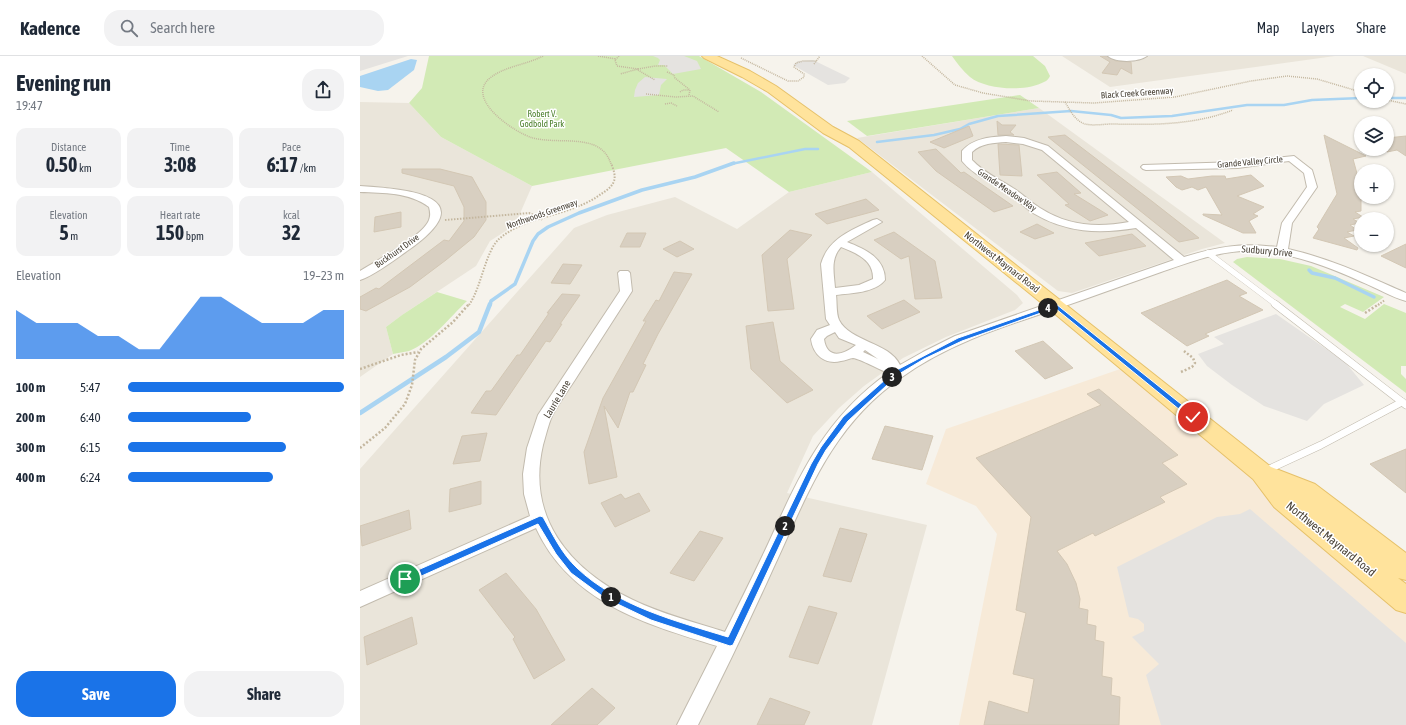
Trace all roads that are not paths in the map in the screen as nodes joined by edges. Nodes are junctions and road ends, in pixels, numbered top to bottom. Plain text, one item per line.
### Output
1 (708, 56) edge
2 (728, 56) edge
3 (1112, 56) edge
4 (1143, 56) edge
5 (854, 144) junction
6 (1146, 167) dead end
7 (360, 189) edge
8 (878, 222) dead end
9 (1138, 224) junction
10 (840, 243) junction
11 (1282, 251) junction
12 (1208, 253) junction
13 (1182, 261) junction
14 (624, 273) dead end
15 (360, 276) edge
16 (831, 292) junction
17 (1406, 297) edge
18 (1056, 305) junction
19 (837, 326) junction
20 (865, 344) junction
21 (853, 353) junction
22 (897, 372) junction
23 (1404, 404) edge
24 (1262, 473) junction
25 (540, 520) junction
26 (1406, 569) edge
27 (360, 599) edge
28 (1406, 600) edge
29 (730, 642) junction
30 (687, 725) edge

1 - 5 main road, Northwest Maynard Road
2 - 5 main road, Northwest Maynard Road
3 - 4 street
5 - 18 main road, Northwest Maynard Road
6 - 11 street, Grande Valley Circle
7 - 15 street, Buckhurst Drive
8 - 10 street
9 - 9 street, Grande Meadow Way
9 - 13 street, Grande Meadow Way
10 - 16 street
10 - 16 street
11 - 12 street, Sudbury Drive
11 - 17 street, Sudbury Drive
12 - 13 street, Sudbury Drive
12 - 23 lane
13 - 18 street, Sudbury Drive
14 - 25 street, Laurie Lane
16 - 19 street
18 - 22 street, Sudbury Drive
18 - 24 main road, Northwest Maynard Road
19 - 20 street
19 - 21 street
20 - 21 street
20 - 22 street
21 - 22 street
22 - 29 street, Sudbury Drive
23 - 24 lane
24 - 26 main road, Northwest Maynard Road
24 - 28 main road, Northwest Maynard Road
25 - 27 street
25 - 29 street, Laurie Lane
29 - 30 street, Sudbury Drive

